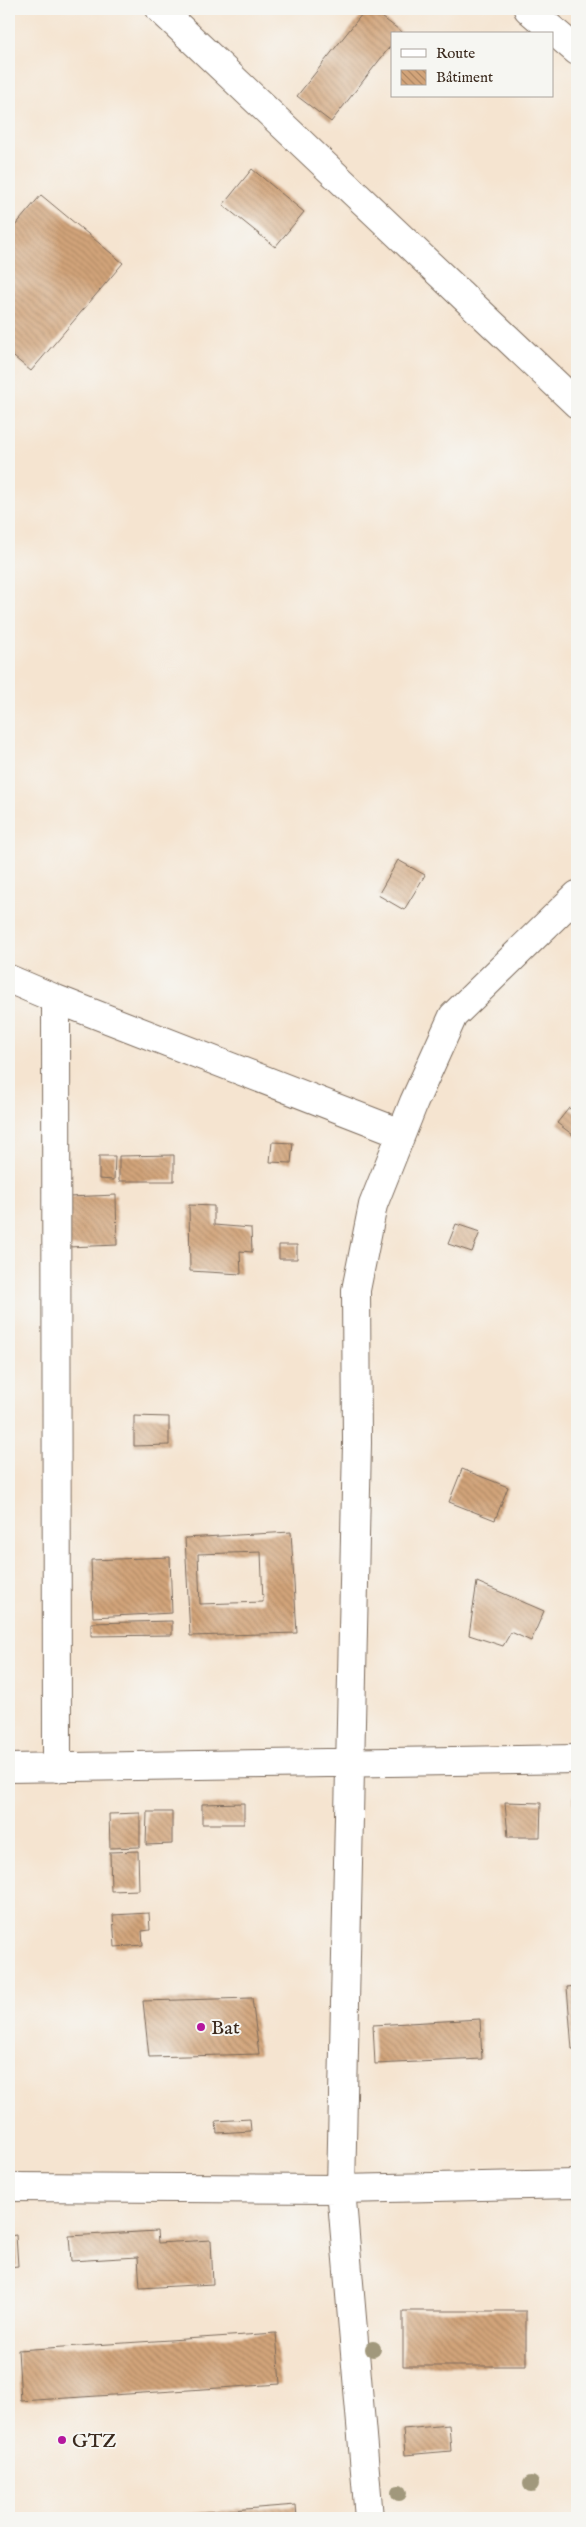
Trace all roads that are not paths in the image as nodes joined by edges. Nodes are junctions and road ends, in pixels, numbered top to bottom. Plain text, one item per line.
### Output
1 (160, 9) edge
2 (528, 9) edge
3 (577, 51) edge
4 (577, 404) edge
5 (577, 895) edge
6 (9, 979) edge
7 (56, 999) junction
8 (401, 1133) junction
9 (577, 1759) edge
10 (350, 1764) junction
11 (9, 1768) edge
12 (57, 1768) junction
13 (577, 2184) edge
14 (9, 2187) edge
15 (341, 2189) junction
16 (369, 2518) edge

1 - 4 street
2 - 3 street
5 - 8 street
6 - 7 street
7 - 8 street
7 - 12 street
8 - 10 street
9 - 10 street
10 - 12 street
10 - 15 street
11 - 12 street
13 - 15 street
14 - 15 street
15 - 16 street

